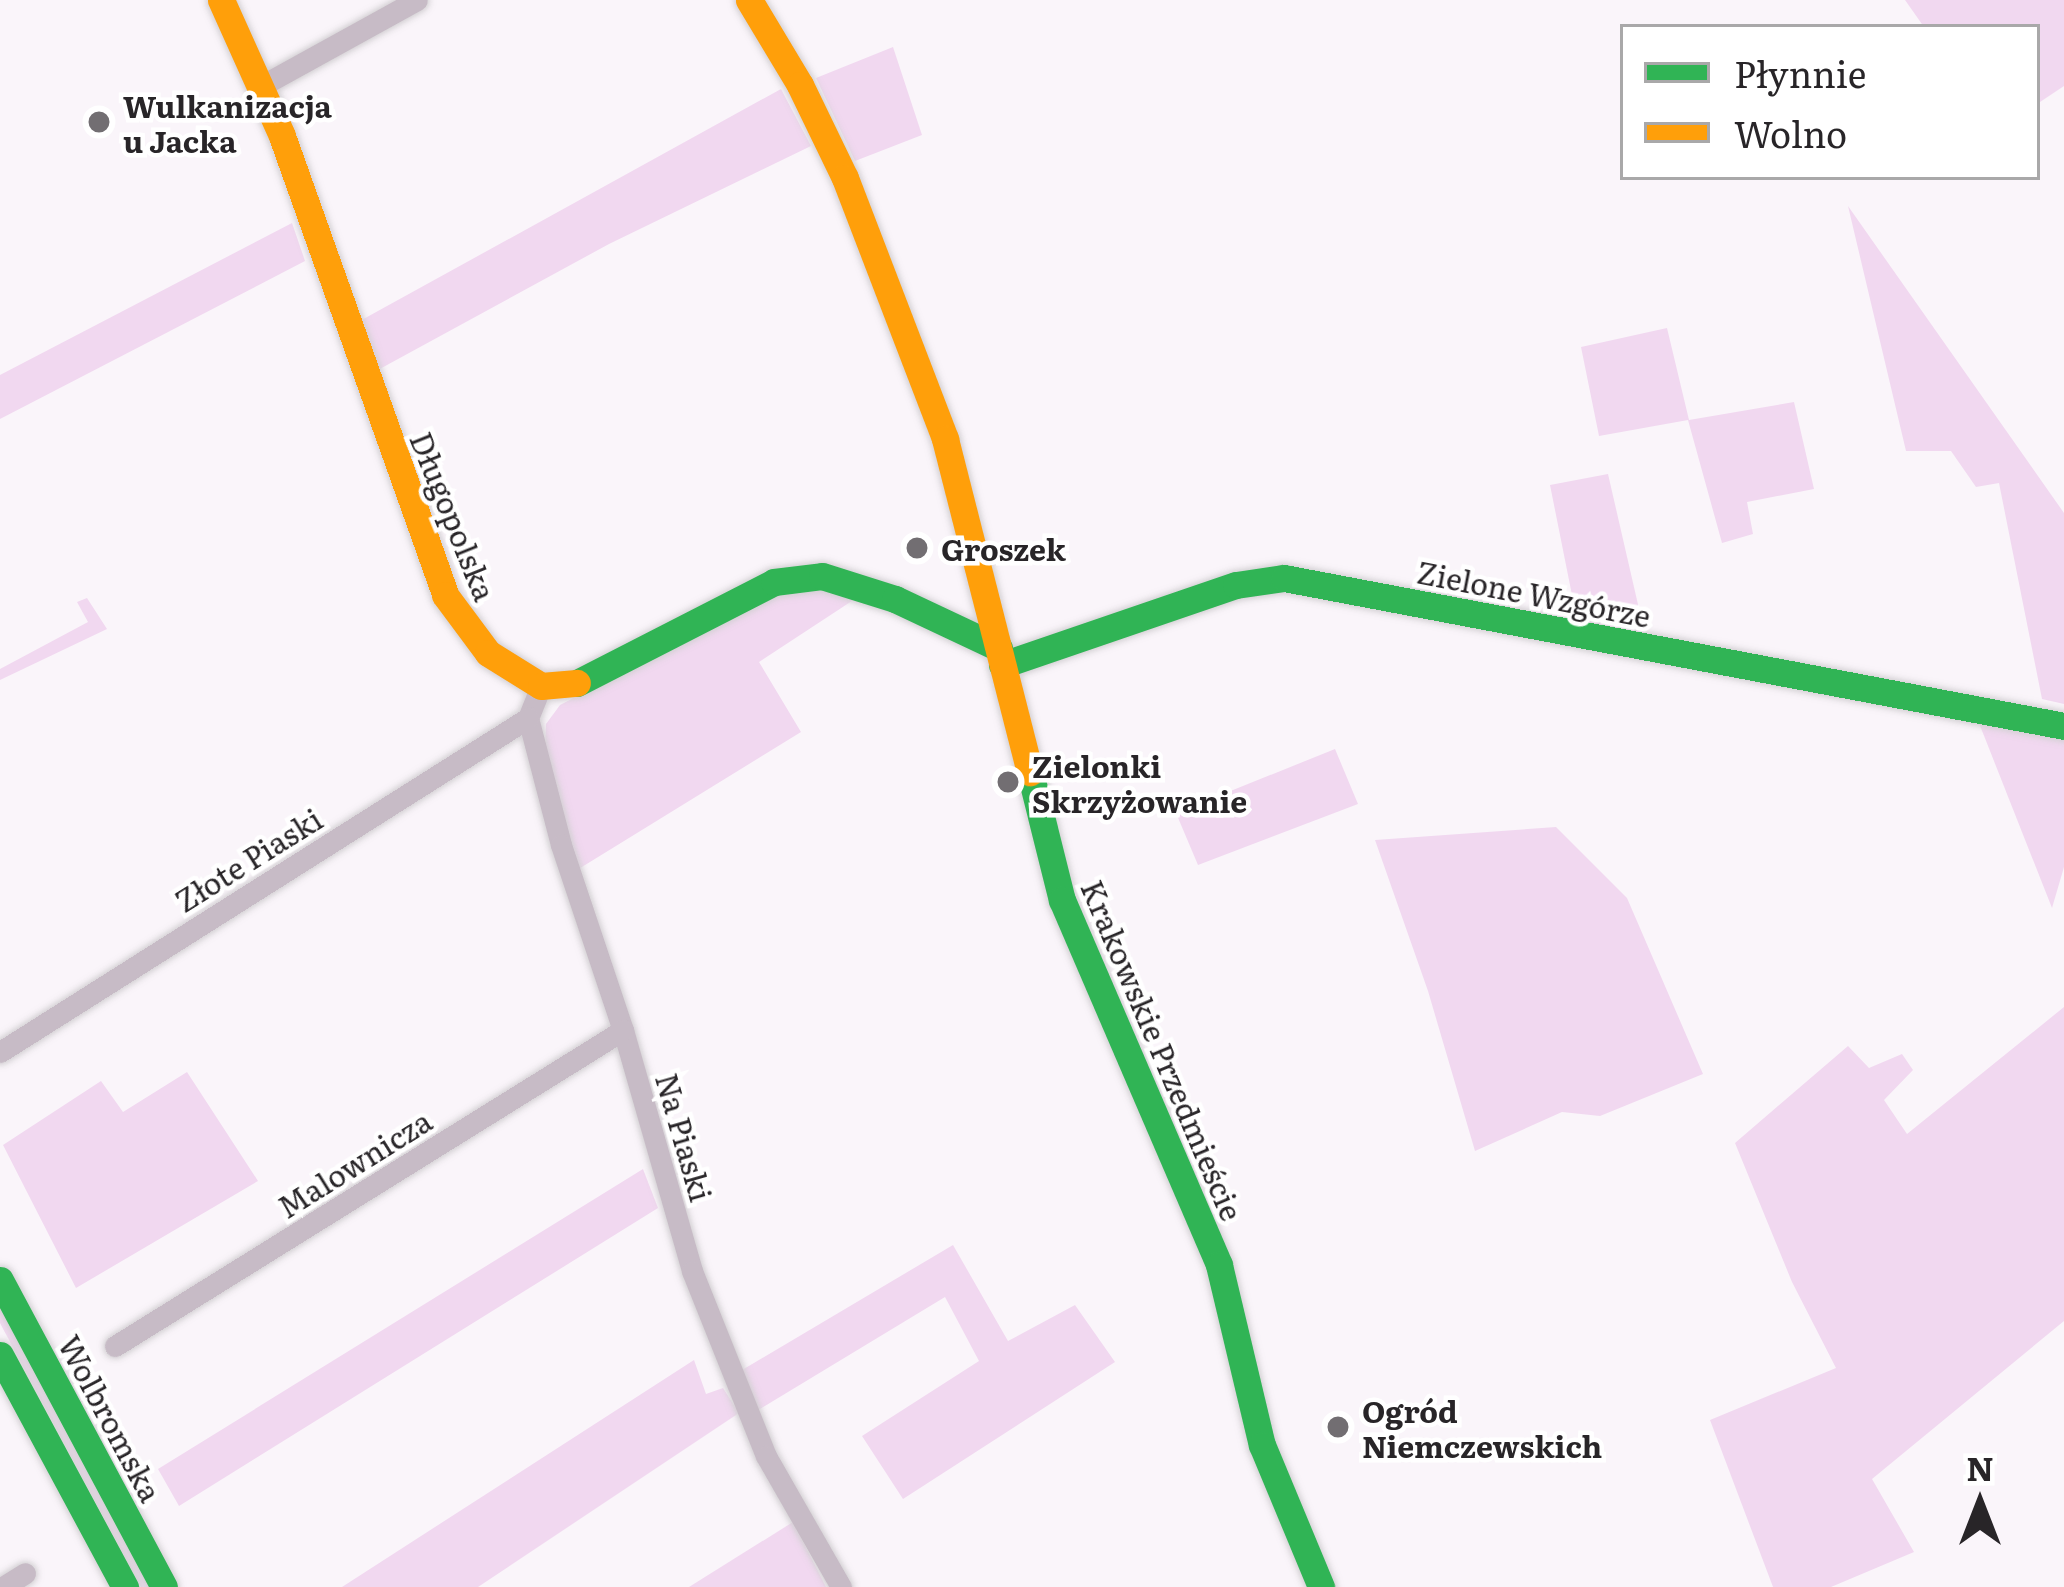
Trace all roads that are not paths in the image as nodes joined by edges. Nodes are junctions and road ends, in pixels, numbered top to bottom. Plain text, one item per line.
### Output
1 (220, 0) edge
2 (416, 0) edge
3 (748, 0) edge
4 (261, 86) junction
5 (982, 584) junction
6 (939, 621) junction
7 (1000, 657) junction
8 (541, 686) junction
9 (528, 718) junction
10 (2064, 726) edge
11 (623, 1030) junction
12 (0, 1052) edge
13 (0, 1280) edge
14 (115, 1346) dead end
15 (0, 1355) edge
16 (25, 1573) dead end
17 (1310, 1583) edge
18 (3, 1587) edge
19 (125, 1587) edge
20 (164, 1587) edge
21 (841, 1587) edge

1 - 4 street, Długopolska
2 - 4 street
3 - 5 street, Krakowskie Przedmieście
4 - 8 street, Długopolska
5 - 6 street
5 - 7 street, Krakowskie Przedmieście
6 - 7 street
6 - 8 street
7 - 10 street, Zielone Wzgórze
7 - 17 street, Krakowskie Przedmieście
8 - 9 street
9 - 11 street, Na Piaski
9 - 12 street, Złote Piaski
11 - 14 street, Malownicza
11 - 21 street, Na Piaski
13 - 20 street, Wolbromska
15 - 19 street
16 - 18 street

